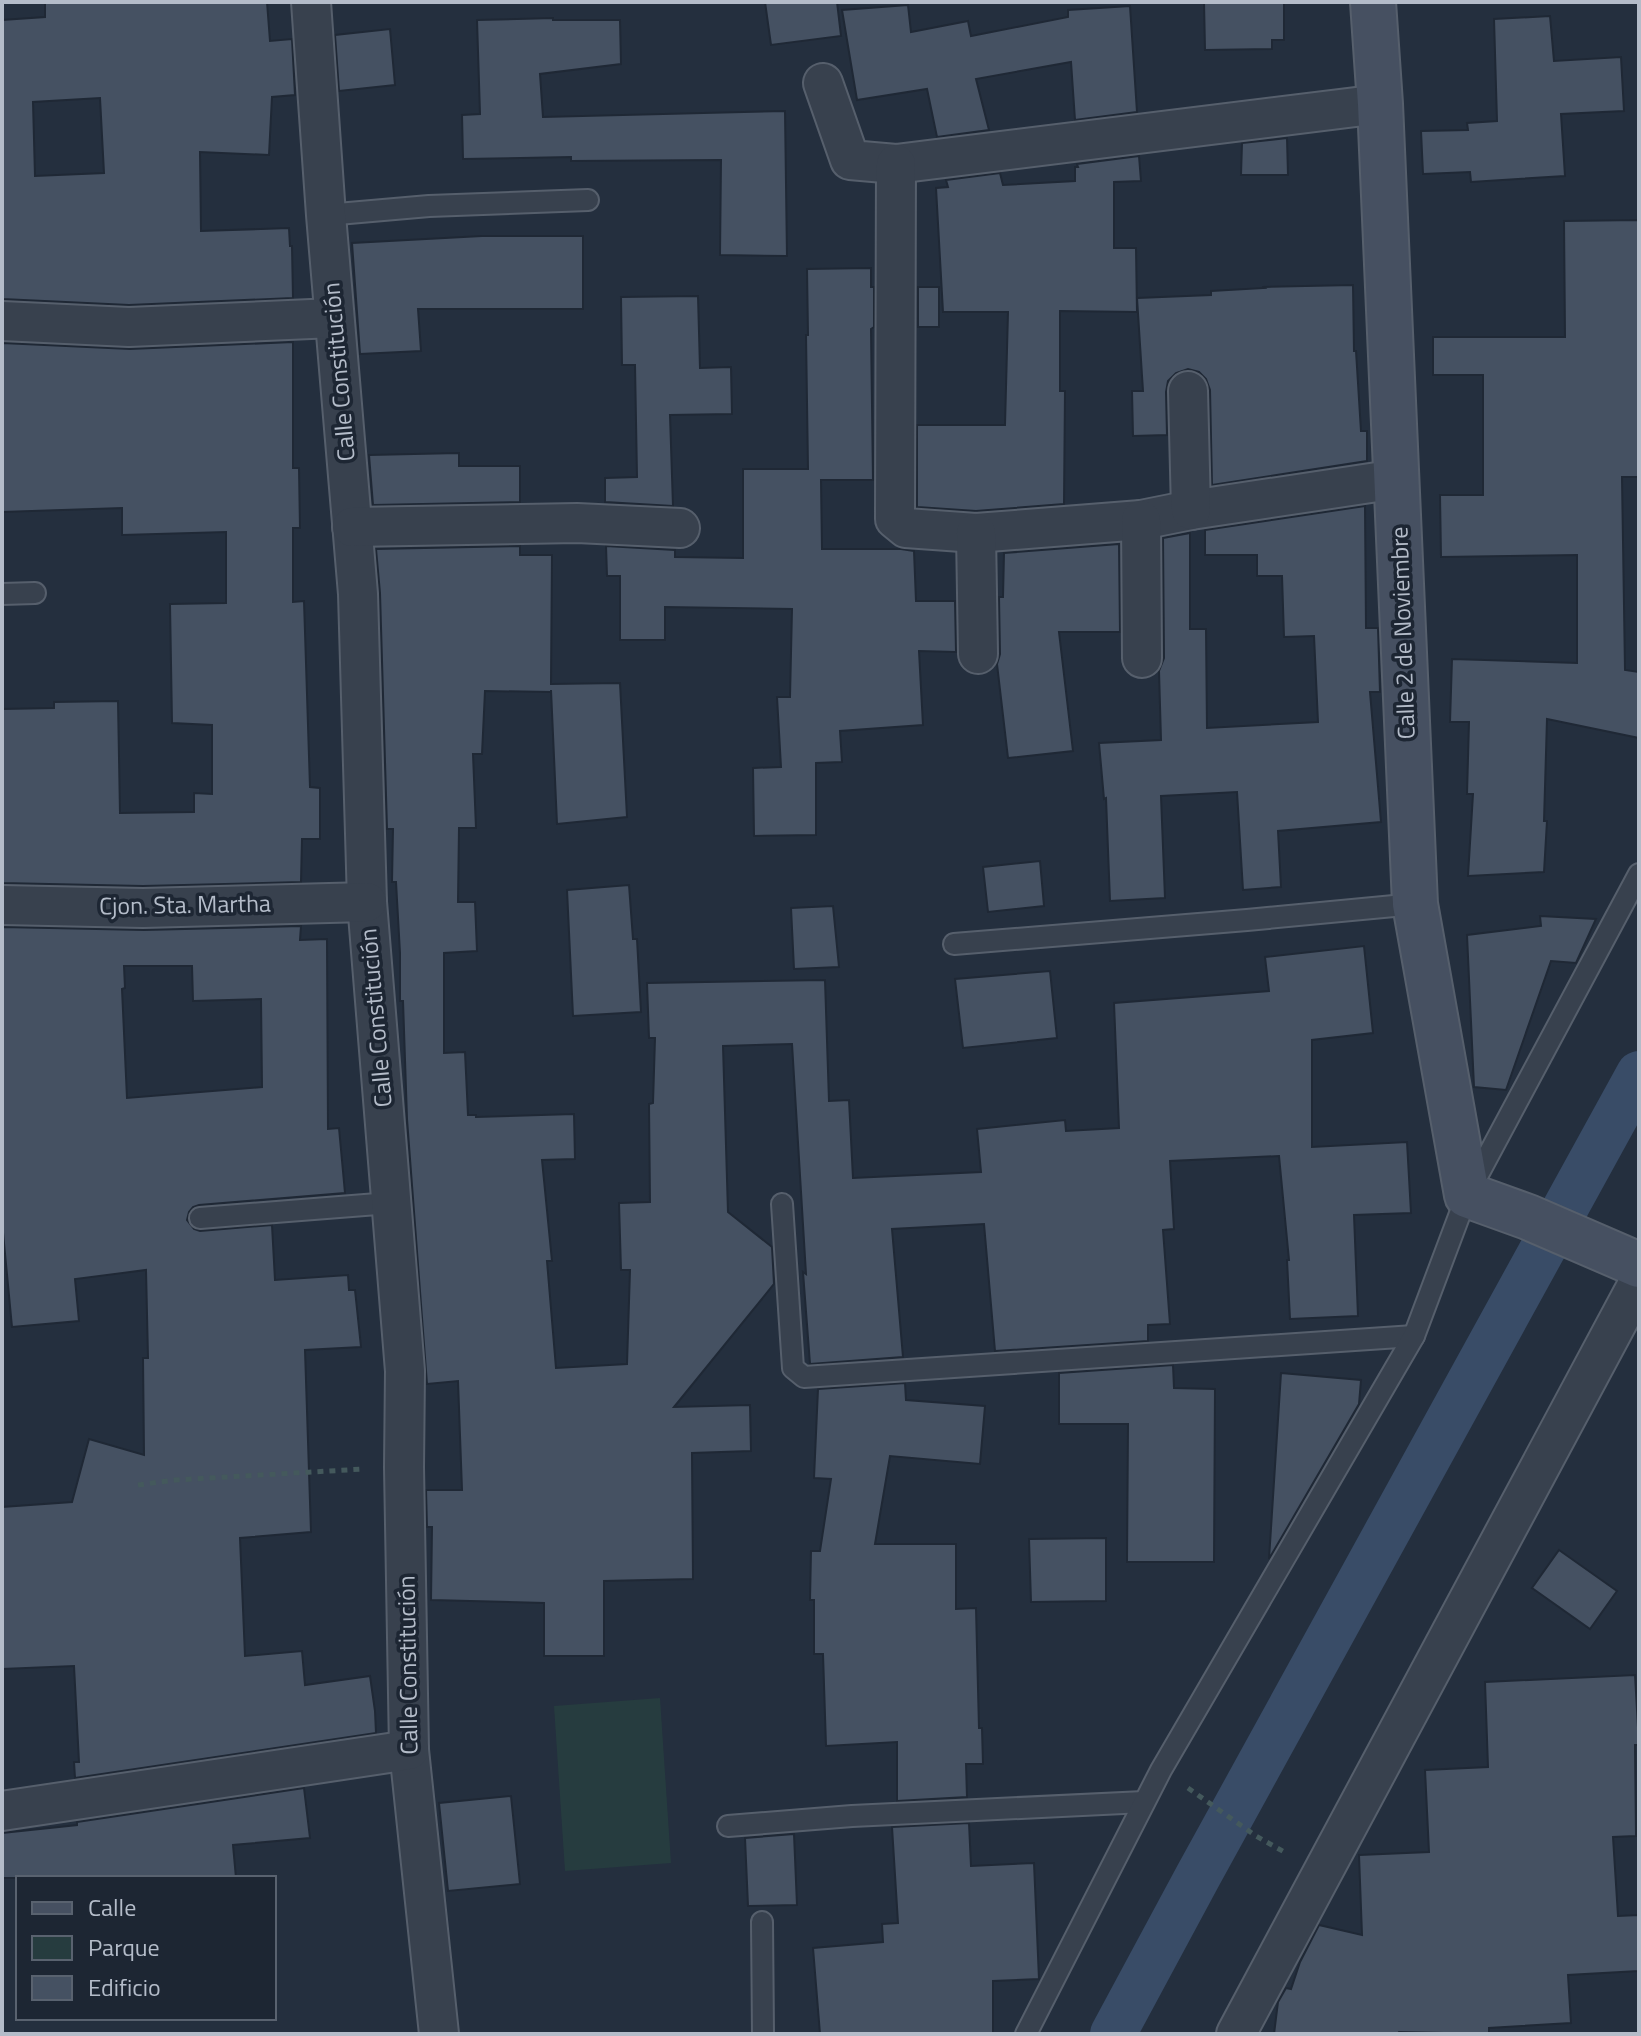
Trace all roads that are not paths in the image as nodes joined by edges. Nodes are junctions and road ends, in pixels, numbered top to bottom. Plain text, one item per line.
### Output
1 (311, 2) edge
2 (1373, 2) edge
3 (823, 83) dead end
4 (1380, 104) junction
5 (896, 164) junction
6 (588, 200) dead end
7 (326, 215) junction
8 (334, 318) junction
9 (2, 321) edge
10 (1188, 391) dead end
11 (1397, 479) junction
12 (1191, 510) junction
13 (1141, 520) junction
14 (352, 527) junction
15 (680, 528) dead end
16 (976, 533) junction
17 (35, 593) dead end
18 (2, 594) edge
19 (978, 654) dead end
20 (1142, 658) dead end
21 (1639, 874) edge
22 (367, 902) junction
23 (1415, 904) junction
24 (2, 905) edge
25 (954, 944) dead end
26 (1467, 1195) junction
27 (390, 1203) junction
28 (782, 1204) dead end
29 (200, 1218) dead end
30 (1639, 1265) edge
31 (1639, 1282) edge
32 (1414, 1336) junction
33 (409, 1750) junction
34 (1144, 1802) junction
35 (2, 1811) edge
36 (728, 1826) dead end
37 (762, 1922) dead end
38 (439, 2034) edge
39 (763, 2034) edge
40 (1026, 2034) edge
41 (1236, 2034) edge

1 - 7 street, Calle Constitución
2 - 4 street, Calle 2 de Noviembre
3 - 5 street
4 - 5 street
4 - 11 street, Calle 2 de Noviembre
5 - 16 street
6 - 7 lane
7 - 8 street, Calle Constitución
8 - 9 street
8 - 14 street, Calle Constitución
10 - 12 street
11 - 12 street
11 - 23 street, Calle 2 de Noviembre
12 - 13 street
13 - 16 street
13 - 20 street
14 - 15 street
14 - 22 street, Calle Constitución
16 - 19 street
17 - 18 lane
21 - 26 lane
22 - 24 street, Cjon. Sta. Martha
22 - 27 street, Calle Constitución
23 - 25 lane
23 - 26 street, Calle 2 de Noviembre
26 - 30 street
26 - 32 lane
27 - 29 lane
27 - 33 street, Calle Constitución
28 - 32 lane
31 - 41 street
32 - 34 lane
33 - 35 street
33 - 38 street, Calle Constitución
34 - 36 lane
34 - 40 lane
37 - 39 lane

